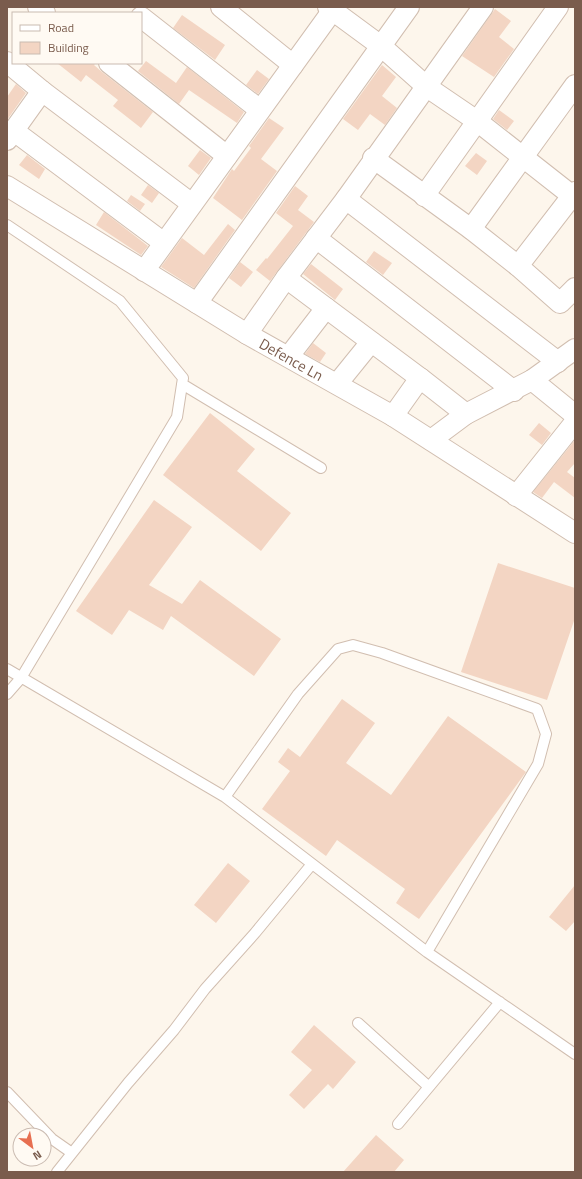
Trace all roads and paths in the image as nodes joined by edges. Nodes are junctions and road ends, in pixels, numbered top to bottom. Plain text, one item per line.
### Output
1 (220, 7) edge
2 (409, 7) edge
3 (483, 7) edge
4 (558, 7) edge
5 (332, 8) edge
6 (142, 18) edge
7 (381, 46) junction
8 (7, 62) edge
9 (110, 64) edge
10 (293, 65) junction
11 (575, 85) edge
12 (427, 87) junction
13 (42, 91) junction
14 (260, 110) junction
15 (478, 121) junction
16 (10, 136) edge
17 (227, 156) junction
18 (523, 157) junction
19 (374, 158) junction
20 (7, 186) edge
21 (574, 195) edge
22 (424, 196) junction
23 (346, 199) junction
24 (192, 204) junction
25 (7, 225) edge
26 (471, 229) junction
27 (316, 238) junction
28 (164, 243) junction
29 (518, 266) junction
30 (144, 270) junction
31 (286, 278) junction
32 (575, 288) edge
33 (197, 303) junction
34 (326, 308) junction
35 (247, 334) junction
36 (371, 342) junction
37 (575, 349) edge
38 (289, 356) junction
39 (558, 362) junction
40 (420, 378) junction
41 (532, 380) junction
42 (182, 384) junction
43 (337, 384) junction
44 (514, 390) junction
45 (466, 414) junction
46 (575, 415) edge
47 (393, 416) junction
48 (575, 422) edge
49 (431, 440) junction
50 (321, 468) dead end
51 (516, 496) junction
52 (575, 532) edge
53 (7, 669) edge
54 (21, 678) junction
55 (7, 694) edge
56 (225, 797) junction
57 (312, 864) junction
58 (427, 952) junction
59 (500, 1002) junction
60 (358, 1024) dead end
61 (575, 1054) edge
62 (429, 1087) junction
63 (7, 1092) edge
64 (398, 1124) dead end
65 (72, 1153) junction
66 (58, 1172) edge

1 - 10 street
2 - 7 street
3 - 12 street
4 - 15 street
5 - 7 street
5 - 10 street
6 - 14 street
7 - 12 street
7 - 33 street
8 - 13 street
9 - 17 street
10 - 14 street
11 - 18 street
12 - 15 street
12 - 19 street
13 - 16 street
13 - 24 street
14 - 17 street
15 - 18 street
15 - 22 street
16 - 28 street
17 - 24 street
18 - 21 street
18 - 26 street
19 - 22 street
19 - 23 street
20 - 30 street, Defence Ln
21 - 29 street
22 - 26 street
23 - 27 street
23 - 39 street
24 - 28 street
25 - 42 lane
26 - 29 street
27 - 31 street
27 - 44 street
28 - 30 street
29 - 32 street
30 - 33 street, Defence Ln
31 - 34 street
31 - 35 street
33 - 35 street, Defence Ln
34 - 36 street
34 - 38 street
35 - 38 street, Defence Ln
36 - 40 street
36 - 43 street
37 - 39 street
38 - 43 street, Defence Ln
39 - 41 street
40 - 45 street
40 - 47 street
41 - 44 street
41 - 46 street
42 - 50 lane
42 - 54 lane
43 - 47 street, Defence Ln
44 - 45 street
45 - 49 street
47 - 49 street, Defence Ln
48 - 51 street
49 - 51 street, Defence Ln
51 - 52 street, Defence Ln
53 - 54 lane
54 - 55 lane
54 - 56 lane
56 - 57 lane
56 - 58 lane
57 - 58 lane
57 - 65 lane
58 - 59 lane
59 - 61 lane
59 - 62 lane
60 - 62 lane
62 - 64 lane
63 - 65 lane
65 - 66 lane

